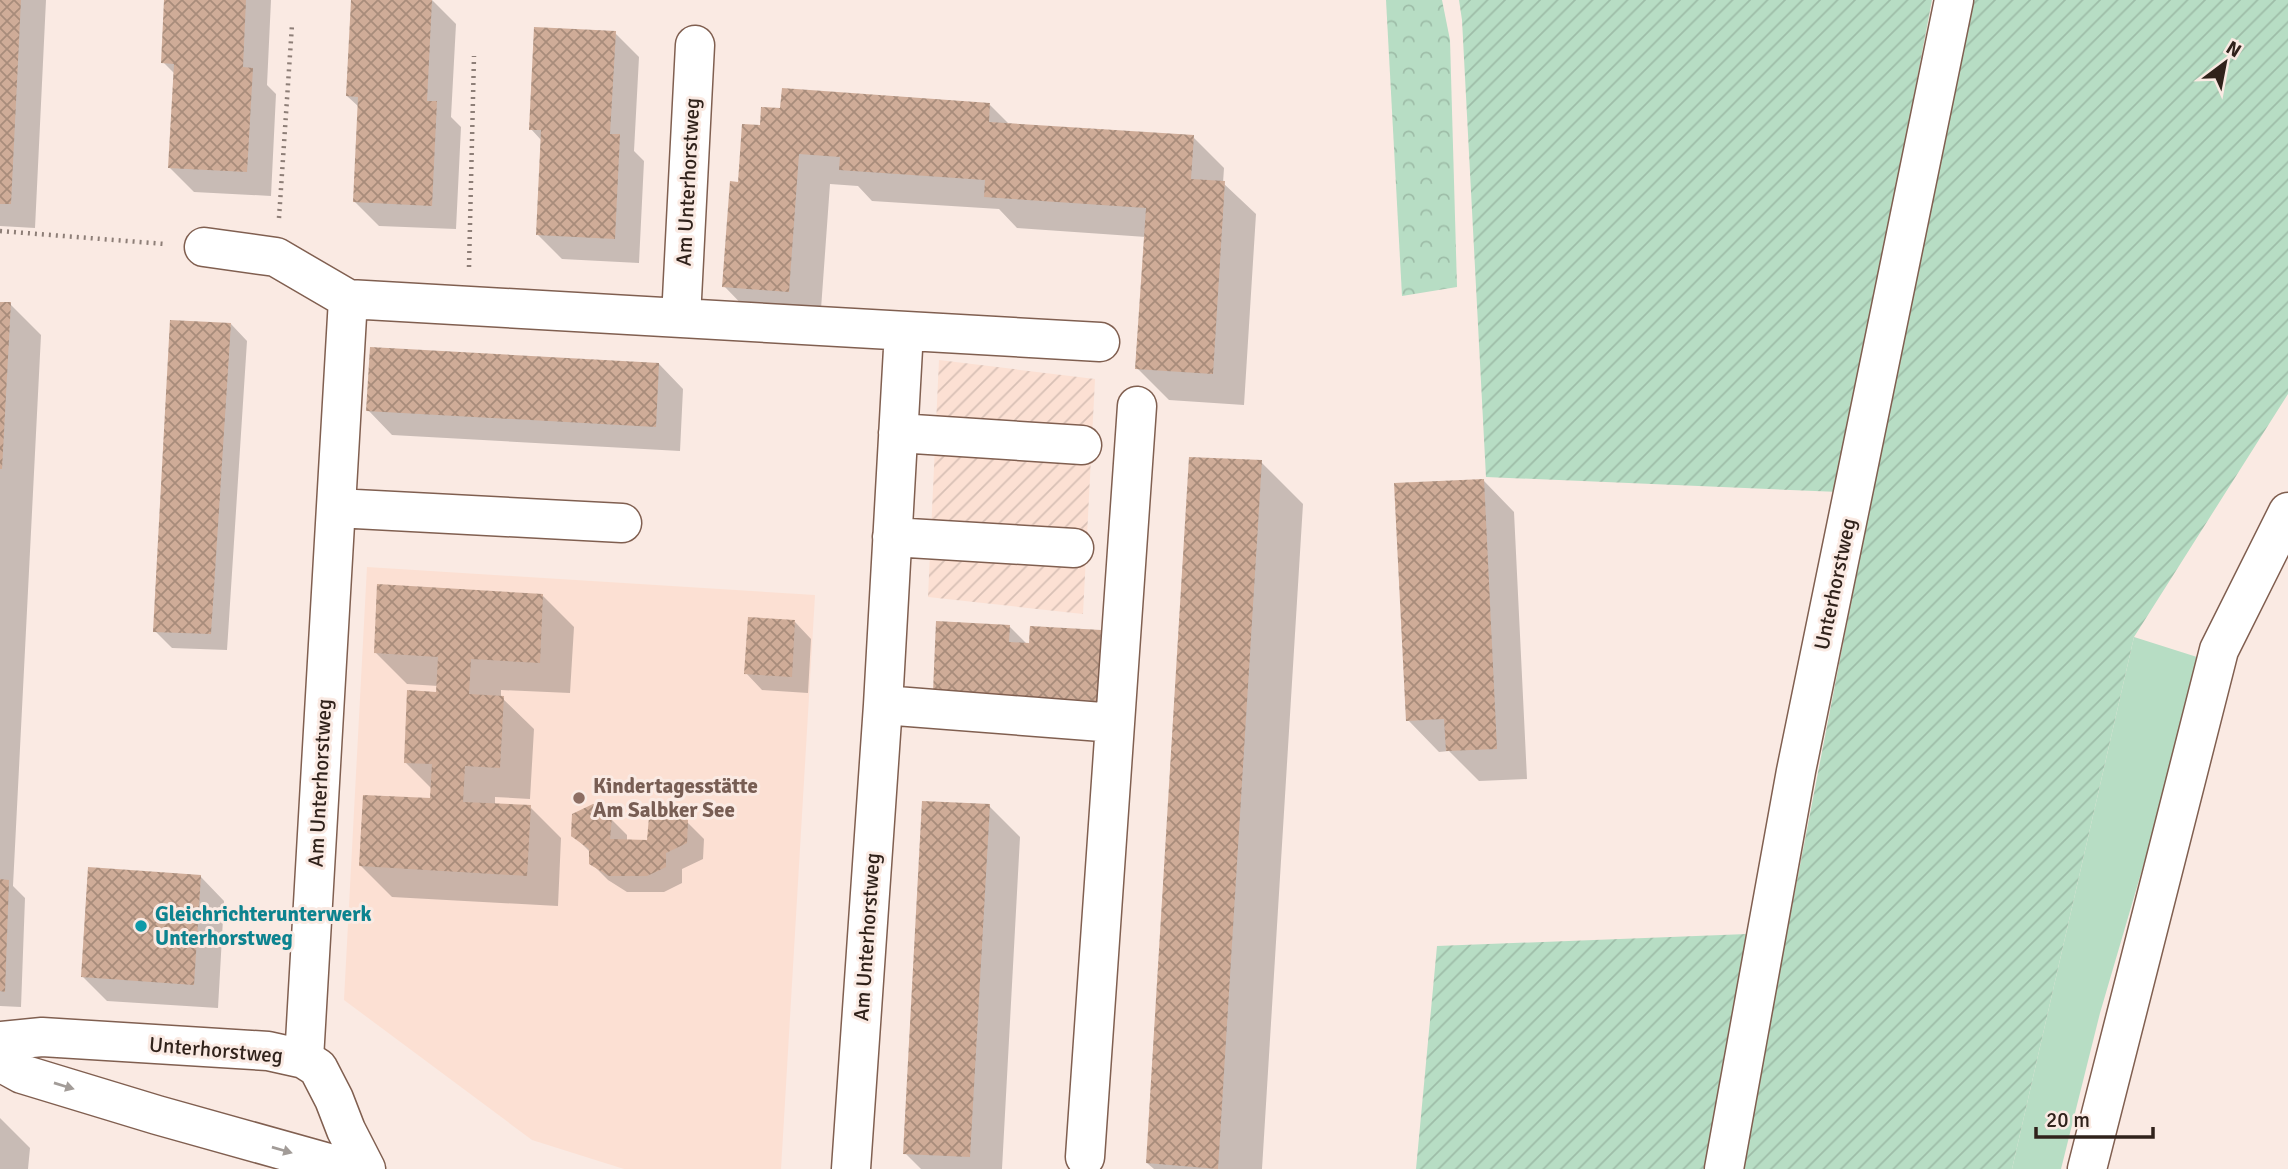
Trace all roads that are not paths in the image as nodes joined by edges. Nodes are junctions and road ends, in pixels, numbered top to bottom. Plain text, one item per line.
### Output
1 (1954, 0) edge
2 (695, 45) dead end
3 (204, 247) road end
4 (348, 299) junction
5 (681, 318) junction
6 (904, 331) junction
7 (1100, 342) dead end
8 (1137, 406) dead end
9 (898, 433) junction
10 (1082, 445) dead end
11 (336, 508) junction
12 (2288, 512) edge
13 (622, 523) dead end
14 (892, 537) junction
15 (1074, 548) dead end
16 (883, 705) junction
17 (1115, 723) junction
18 (0, 1041) edge
19 (304, 1059) junction
20 (0, 1062) edge
21 (1086, 1157) dead end
22 (350, 1169) edge
23 (366, 1169) edge
24 (851, 1169) edge
25 (1724, 1169) edge
26 (2087, 1169) edge

1 - 25 street, Unterhorstweg
2 - 5 street, Am Unterhorstweg
3 - 4 street
4 - 5 street
4 - 11 street, Am Unterhorstweg
5 - 6 street
6 - 7 street
6 - 9 street, Am Unterhorstweg
8 - 17 street
9 - 10 street
9 - 14 street, Am Unterhorstweg
11 - 13 street
11 - 19 street, Am Unterhorstweg
12 - 26 street
14 - 15 street
14 - 16 street, Am Unterhorstweg
16 - 17 street
16 - 24 street, Am Unterhorstweg
17 - 21 street
18 - 19 street, Unterhorstweg
19 - 23 street, Unterhorstweg
20 -> 22 street

